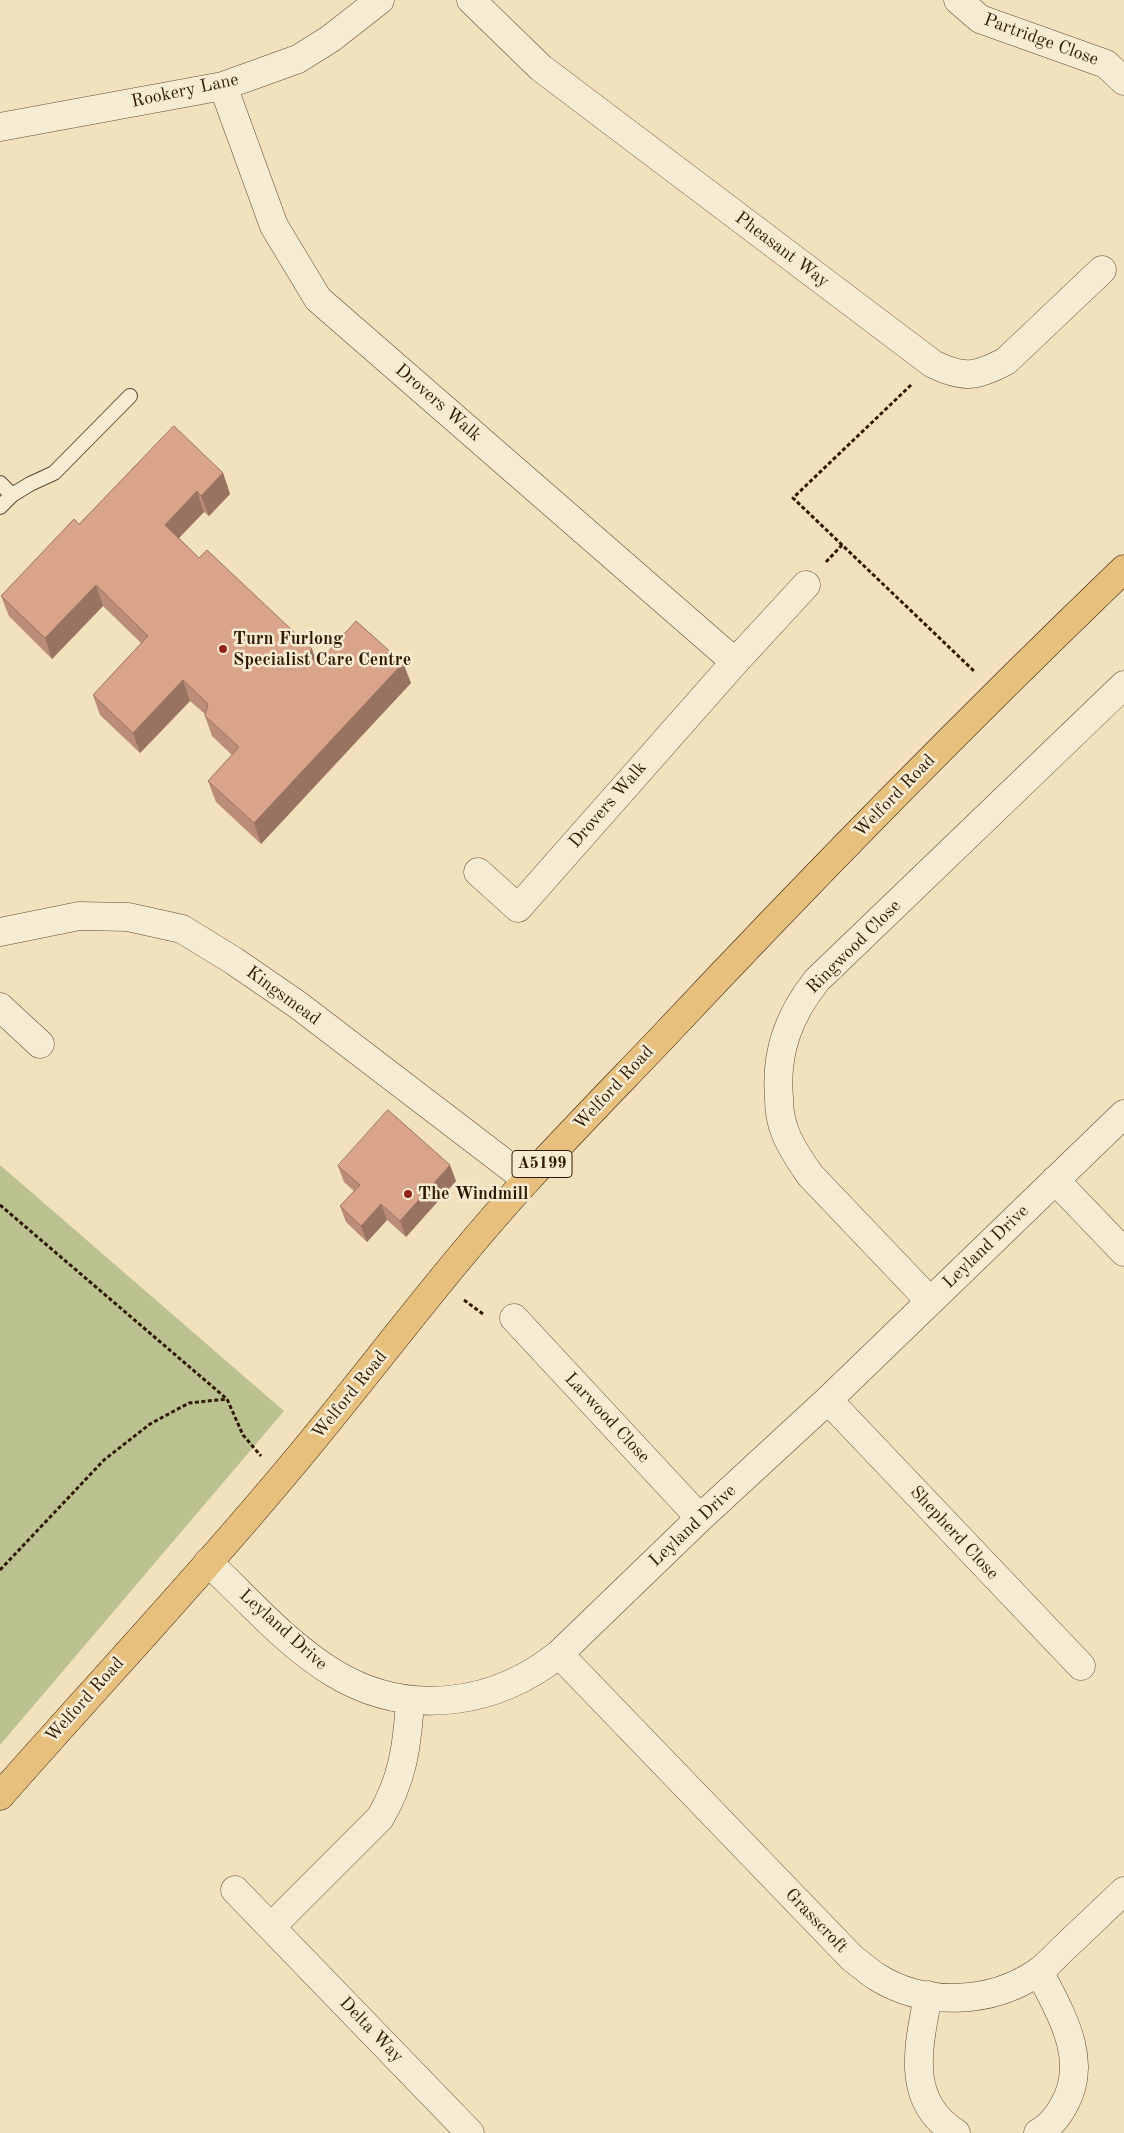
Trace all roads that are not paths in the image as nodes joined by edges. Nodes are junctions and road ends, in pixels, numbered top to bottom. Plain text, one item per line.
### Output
1 (380, 0) edge
2 (470, 0) edge
3 (958, 0) edge
4 (1124, 81) edge
5 (223, 86) junction
6 (0, 127) edge
7 (1102, 270) dead end
8 (130, 396) dead end
9 (0, 483) edge
10 (12, 495) junction
11 (0, 507) edge
12 (1124, 570) edge
13 (806, 585) dead end
14 (735, 662) junction
15 (1124, 685) edge
16 (478, 872) dead end
17 (0, 932) edge
18 (0, 1007) edge
19 (40, 1044) dead end
20 (1124, 1114) edge
21 (527, 1180) junction
22 (1055, 1180) junction
23 (1124, 1252) edge
24 (930, 1302) junction
25 (514, 1318) road end
26 (828, 1400) junction
27 (700, 1518) junction
28 (208, 1562) junction
29 (559, 1654) junction
30 (1081, 1666) dead end
31 (410, 1702) junction
32 (0, 1796) edge
33 (235, 1890) dead end
34 (1124, 1891) edge
35 (272, 1927) junction
36 (1039, 1971) junction
37 (928, 1995) junction
38 (470, 2133) edge
39 (956, 2133) edge
40 (1038, 2133) edge

1 - 5 street, Rookery Lane
2 - 7 street, Pheasant Way
3 - 4 street, Partridge Close
5 - 6 street, Rookery Lane
5 - 14 street, Drovers Walk
8 - 10 lane
9 - 10 lane
10 - 11 lane
12 - 21 main road, Welford Road / A5199
13 - 14 street, Drovers Walk
14 - 16 street, Drovers Walk
15 - 24 street, Ringwood Close
17 - 21 street, Kingsmead
18 - 19 street
20 - 22 street, Leyland Drive
21 - 28 main road, Welford Road / A5199
22 - 23 street
22 - 24 street, Leyland Drive
24 - 26 street, Leyland Drive
25 - 27 street, Larwood Close
26 - 27 street, Leyland Drive
26 - 30 street, Shepherd Close
27 - 29 street, Leyland Drive
28 - 31 street, Leyland Drive
28 - 32 main road, Welford Road / A5199
29 - 31 street, Leyland Drive
29 - 37 street, Grasscroft
31 - 35 street
33 - 35 street, Delta Way
34 - 36 street, Grasscroft
35 - 38 street, Delta Way
36 - 37 street, Grasscroft
36 - 40 street
37 - 39 street

